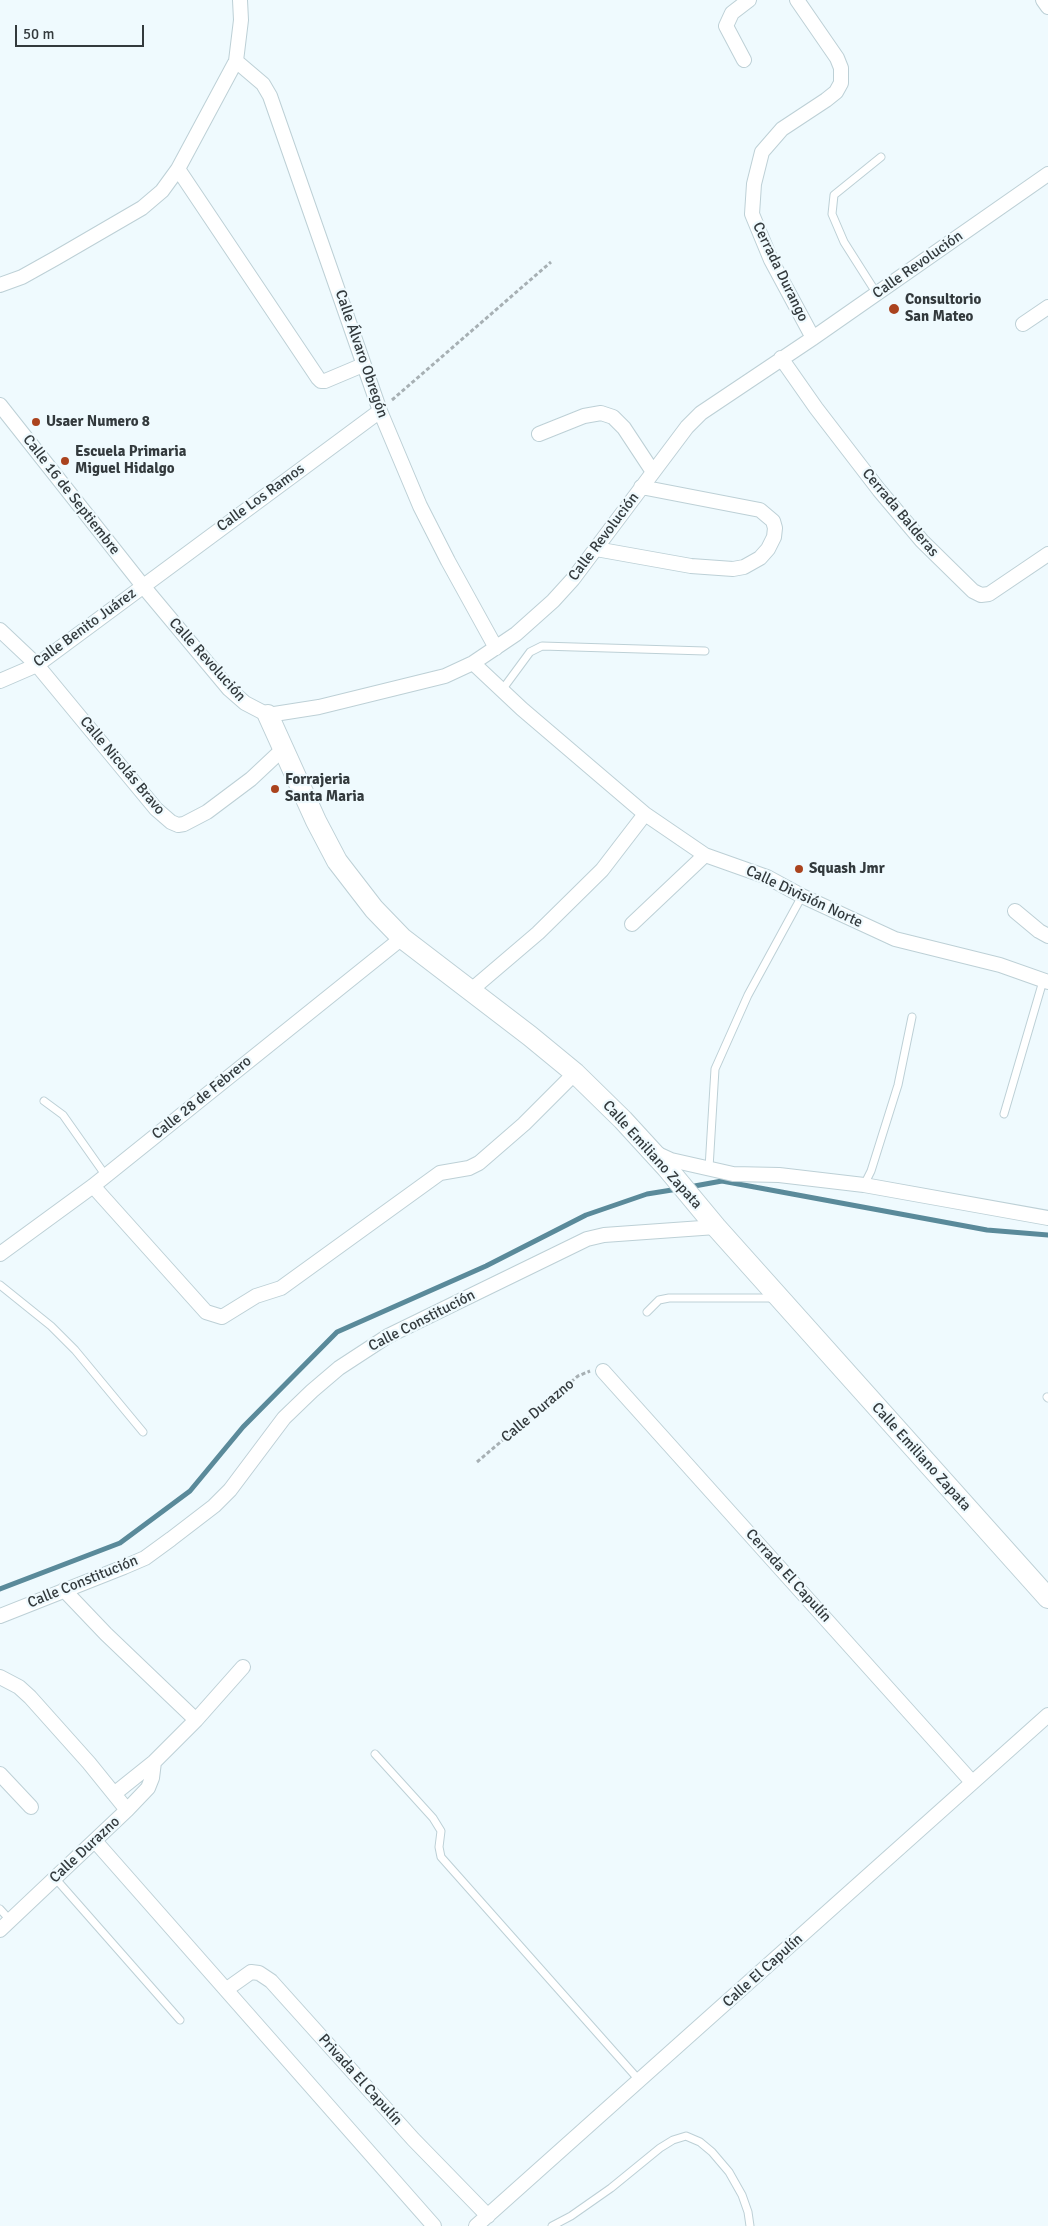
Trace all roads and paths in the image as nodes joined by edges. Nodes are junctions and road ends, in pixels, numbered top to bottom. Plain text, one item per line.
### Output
1 (240, 0) edge
2 (749, 0) edge
3 (796, 0) edge
4 (1043, 0) edge
5 (1048, 7) edge
6 (744, 60) dead end
7 (236, 61) junction
8 (881, 157) dead end
9 (178, 168) junction
10 (1048, 174) edge
11 (551, 262) dead end
12 (0, 285) edge
13 (876, 294) junction
14 (1048, 307) edge
15 (1023, 324) dead end
16 (813, 338) junction
17 (781, 358) junction
18 (363, 365) junction
19 (0, 405) edge
20 (380, 411) junction
21 (539, 434) dead end
22 (653, 472) junction
23 (641, 487) junction
24 (596, 550) junction
25 (1048, 554) edge
26 (143, 586) junction
27 (0, 630) edge
28 (496, 648) junction
29 (705, 651) dead end
30 (473, 663) junction
31 (37, 665) junction
32 (0, 681) edge
33 (502, 690) junction
34 (268, 715) junction
35 (283, 749) junction
36 (646, 814) junction
37 (705, 856) junction
38 (802, 896) junction
39 (1015, 911) dead end
40 (632, 924) dead end
41 (1048, 936) edge
42 (402, 938) junction
43 (1046, 981) edge
44 (470, 991) junction
45 (912, 1017) dead end
46 (575, 1073) junction
47 (44, 1101) dead end
48 (1004, 1114) dead end
49 (653, 1153) junction
50 (709, 1168) junction
51 (106, 1176) junction
52 (864, 1185) junction
53 (92, 1186) junction
54 (1048, 1218) edge
55 (710, 1221) junction
56 (0, 1254) edge
57 (0, 1285) edge
58 (781, 1298) junction
59 (647, 1312) dead end
60 (603, 1371) joint
61 (143, 1432) dead end
62 (477, 1462) dead end
63 (64, 1590) junction
64 (1048, 1598) edge
65 (0, 1616) edge
66 (243, 1667) dead end
67 (0, 1677) edge
68 (1048, 1715) edge
69 (196, 1720) junction
70 (375, 1754) dead end
71 (154, 1762) junction
72 (0, 1774) edge
73 (972, 1782) junction
74 (114, 1794) junction
75 (31, 1807) dead end
76 (127, 1810) junction
77 (95, 1841) junction
78 (55, 1878) junction
79 (0, 1909) edge
80 (5, 1925) edge
81 (226, 1989) junction
82 (180, 2020) dead end
83 (639, 2080) junction
84 (488, 2216) junction
85 (434, 2226) edge
86 (476, 2226) edge
87 (552, 2226) edge
88 (750, 2226) edge

1 - 7 street
2 - 6 street
3 - 16 street, Cerrada Durango
4 - 5 street
7 - 9 street
7 - 18 street, Calle Álvaro Obregón
8 - 13 lane
9 - 12 street
9 - 18 street
10 - 13 street, Calle Revolución
11 - 20 path
13 - 16 street, Calle Revolución
14 - 15 street
16 - 17 street, Calle Revolución
17 - 22 street, Calle Revolución
17 - 25 street, Cerrada Balderas
18 - 20 street, Calle Álvaro Obregón
19 - 26 street, Calle 16 de Septiembre
20 - 26 street, Calle Los Ramos
20 - 28 street, Calle Álvaro Obregón
21 - 22 street
22 - 23 street, Calle Revolución
23 - 24 street, Calle Revolución
23 - 24 street
24 - 28 street, Calle Revolución
26 - 31 street, Calle Benito Juárez
26 - 34 street, Calle Revolución
27 - 31 street, Calle Nicolás Bravo
28 - 30 street, Calle Revolución
29 - 33 lane
30 - 33 street, Calle División Norte
30 - 34 street, Calle Revolución
31 - 32 street, Calle Benito Juárez
31 - 35 street, Calle Nicolás Bravo
33 - 36 street, Calle División Norte
34 - 35 street, Calle Emiliano Zapata
35 - 42 street, Calle Emiliano Zapata
36 - 37 street, Calle División Norte
36 - 44 street
37 - 38 street, Calle División Norte
37 - 40 street
38 - 43 street, Calle División Norte
38 - 50 lane
39 - 41 street
42 - 44 street, Calle Emiliano Zapata
42 - 51 street, Calle 28 de Febrero
43 - 48 lane
44 - 46 street, Calle Emiliano Zapata
45 - 52 lane
46 - 49 street, Calle Emiliano Zapata
46 - 53 street
47 - 51 lane
49 - 50 street
49 - 55 street, Calle Emiliano Zapata
50 - 52 street
51 - 53 street, Calle 28 de Febrero
52 - 54 street
53 - 56 street, Calle 28 de Febrero
55 - 58 street, Calle Emiliano Zapata
55 - 63 street, Calle Constitución
57 - 61 lane
58 - 59 lane
58 - 64 street, Calle Emiliano Zapata
60 - 62 path, Calle Durazno
60 - 73 street, Cerrada El Capulín
63 - 65 street, Calle Constitución
63 - 69 street
66 - 69 street, Calle Durazno
67 - 74 street
68 - 73 street, Calle El Capulín
69 - 71 street, Calle Durazno
70 - 83 lane
71 - 74 street, Calle Durazno
71 - 76 street, Calle Durazno
72 - 75 street
73 - 83 street, Calle El Capulín
74 - 76 street
76 - 77 street, Calle Durazno
77 - 78 street, Calle Durazno
77 - 81 street
78 - 80 street, Calle Durazno
78 - 82 lane
79 - 80 lane
81 - 84 street, Privada El Capulín
81 - 85 street
83 - 84 street, Calle El Capulín
84 - 86 street, Calle El Capulín
87 - 88 lane

